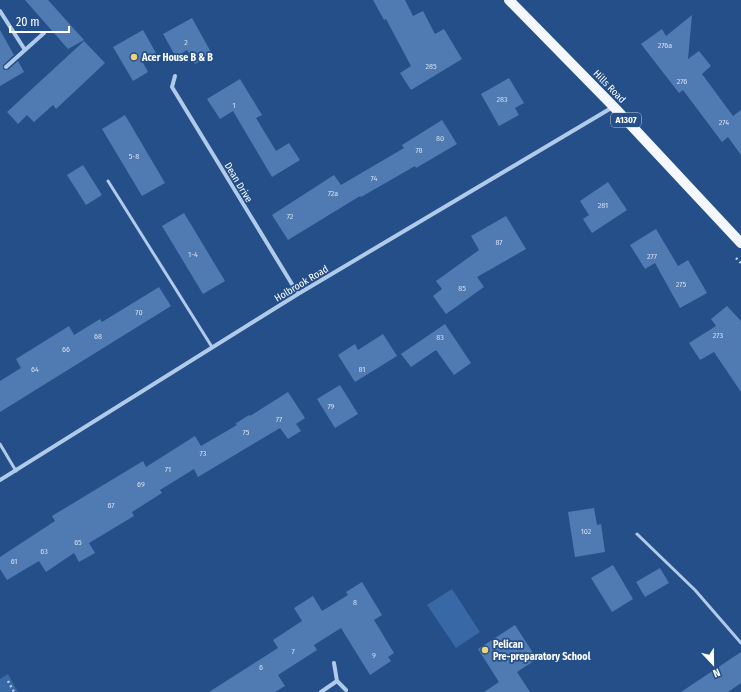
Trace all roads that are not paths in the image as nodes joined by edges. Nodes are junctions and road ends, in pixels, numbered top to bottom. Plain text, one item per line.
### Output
1 (509, 0) edge
2 (0, 11) edge
3 (44, 33) dead end
4 (25, 50) junction
5 (6, 67) dead end
6 (174, 76) dead end
7 (613, 106) junction
8 (108, 181) dead end
9 (741, 244) edge
10 (298, 294) junction
11 (212, 347) junction
12 (0, 444) edge
13 (16, 471) junction
14 (0, 480) edge
15 (637, 534) dead end
16 (741, 643) edge
17 (334, 662) dead end
18 (337, 681) junction
19 (346, 690) dead end
20 (321, 692) edge

1 - 7 main road, Hills Road / A1307
2 - 4 street
3 - 4 street
4 - 5 street
6 - 10 street, Dean Drive
7 - 9 main road, Hills Road / A1307
7 - 10 street, Holbrook Road
8 - 11 lane
10 - 11 street, Holbrook Road
11 - 13 street, Holbrook Road
12 - 13 lane
13 - 14 street, Holbrook Road
15 - 16 lane
17 - 18 street
18 - 19 street
18 - 20 street

